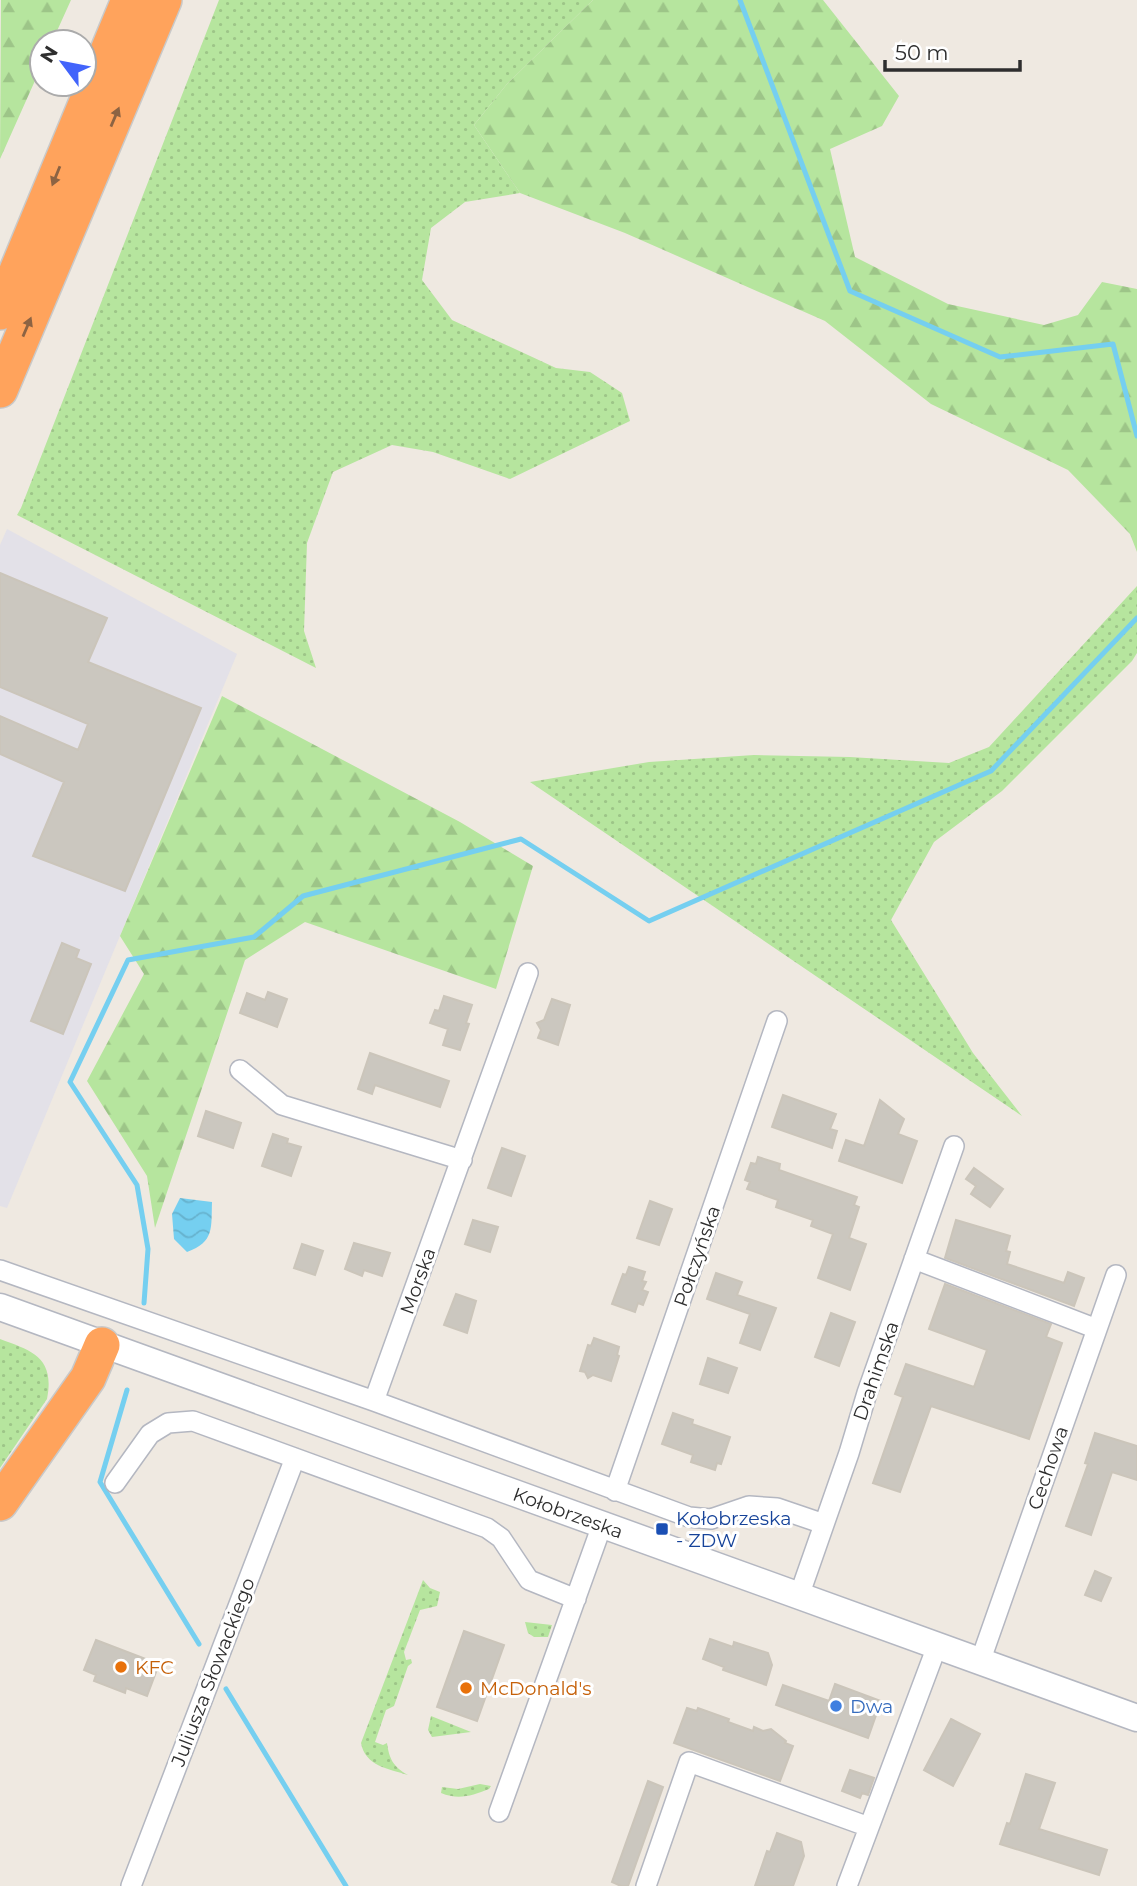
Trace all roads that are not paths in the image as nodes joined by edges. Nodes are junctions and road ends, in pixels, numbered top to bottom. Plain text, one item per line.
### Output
1 (129, 0) edge
2 (164, 0) edge
3 (0, 312) edge
4 (0, 390) edge
5 (528, 973) dead end
6 (777, 1021) dead end
7 (240, 1070) dead end
8 (954, 1146) dead end
9 (462, 1160) junction
10 (915, 1259) junction
11 (0, 1270) edge
12 (1116, 1275) dead end
13 (0, 1307) edge
14 (1097, 1329) junction
15 (102, 1345) junction
16 (374, 1401) junction
17 (295, 1458) junction
18 (116, 1483) dead end
19 (615, 1491) junction
20 (0, 1503) edge
21 (824, 1524) junction
22 (602, 1525) junction
23 (799, 1596) junction
24 (576, 1599) junction
25 (937, 1646) junction
26 (980, 1662) junction
27 (1137, 1718) edge
28 (499, 1812) dead end
29 (869, 1827) junction
30 (131, 1886) edge
31 (646, 1886) edge
32 (847, 1886) edge

1 -> 3 highway
4 -> 2 highway
5 - 9 street, Morska
6 - 19 street, Połczyńska
7 - 9 street
8 - 10 street, Drahimska
9 - 16 street, Morska
10 - 14 street
10 - 21 street, Drahimska
11 - 16 street
12 - 14 street, Cechowa
13 - 15 main road, Kołobrzeska
14 - 26 street, Cechowa
15 - 20 highway
15 - 22 main road, Kołobrzeska
16 - 19 street
17 - 18 street
17 - 24 street
17 - 30 street, Juliusza Słowackiego
19 - 21 street
21 - 23 street, Drahimska
22 - 23 main road, Kołobrzeska
22 - 24 street
23 - 25 main road, Kołobrzeska
24 - 28 street
25 - 26 main road, Kołobrzeska
25 - 29 street
26 - 27 main road, Kołobrzeska
29 - 31 street
29 - 32 street

